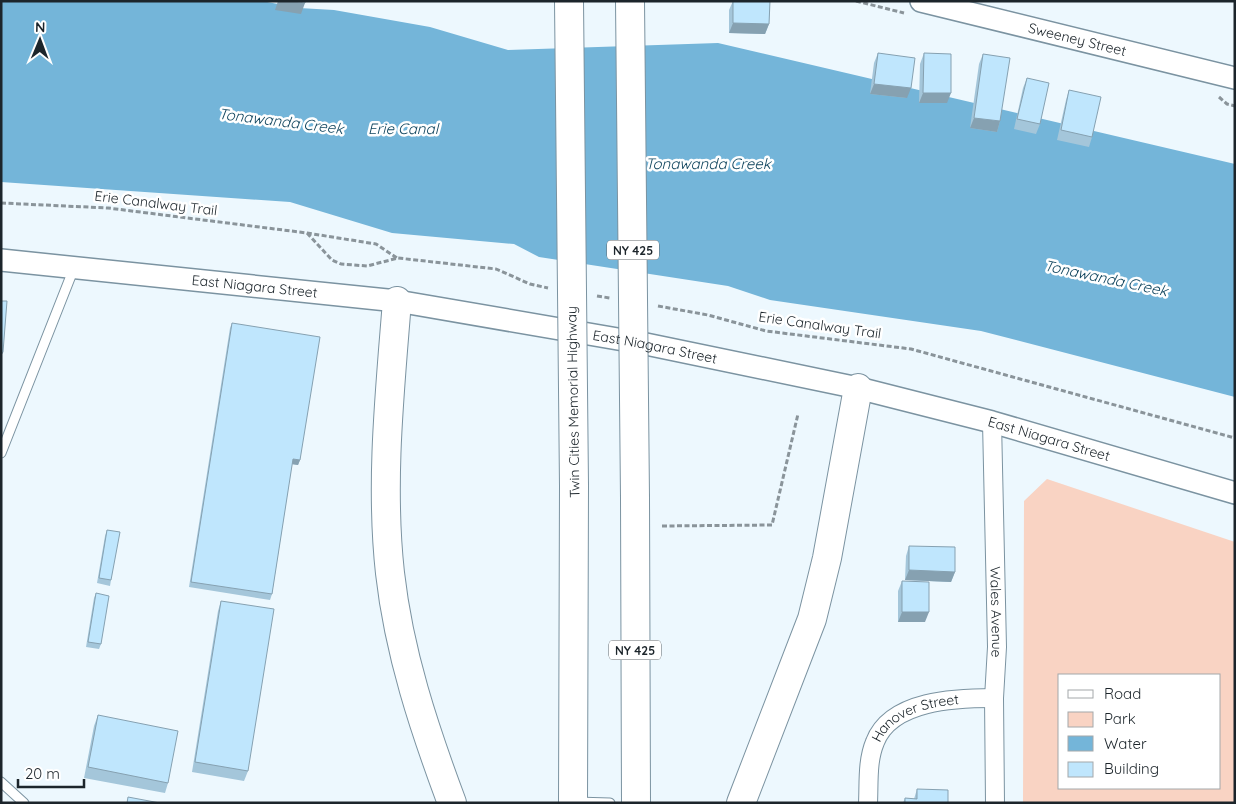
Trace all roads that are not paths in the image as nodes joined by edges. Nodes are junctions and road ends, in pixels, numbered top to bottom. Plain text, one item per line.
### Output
1 (569, 1) edge
2 (630, 1) edge
3 (921, 1) edge
4 (1227, 84) edge
5 (1, 260) edge
6 (74, 268) junction
7 (397, 300) junction
8 (858, 388) junction
9 (992, 422) junction
10 (1, 453) edge
11 (1235, 493) edge
12 (994, 698) junction
13 (1, 782) edge
14 (573, 802) edge
15 (24, 803) edge
16 (452, 803) edge
17 (610, 803) edge
18 (636, 803) edge
19 (741, 803) edge
20 (868, 803) edge
21 (995, 803) edge

1 - 14 main road, Twin Cities Memorial Highway, bridge
2 - 18 main road, NY 425, bridge
3 - 4 street, Sweeney Street
5 - 6 street, East Niagara Street
6 - 7 street, East Niagara Street
6 - 10 lane
7 - 8 street, East Niagara Street
7 - 16 main road
8 - 9 street, East Niagara Street
8 - 19 main road
9 - 11 street, East Niagara Street
9 - 12 street, Wales Avenue
12 - 20 street, Hanover Street
12 - 21 street, Wales Avenue
13 - 15 lane
14 - 17 lane

